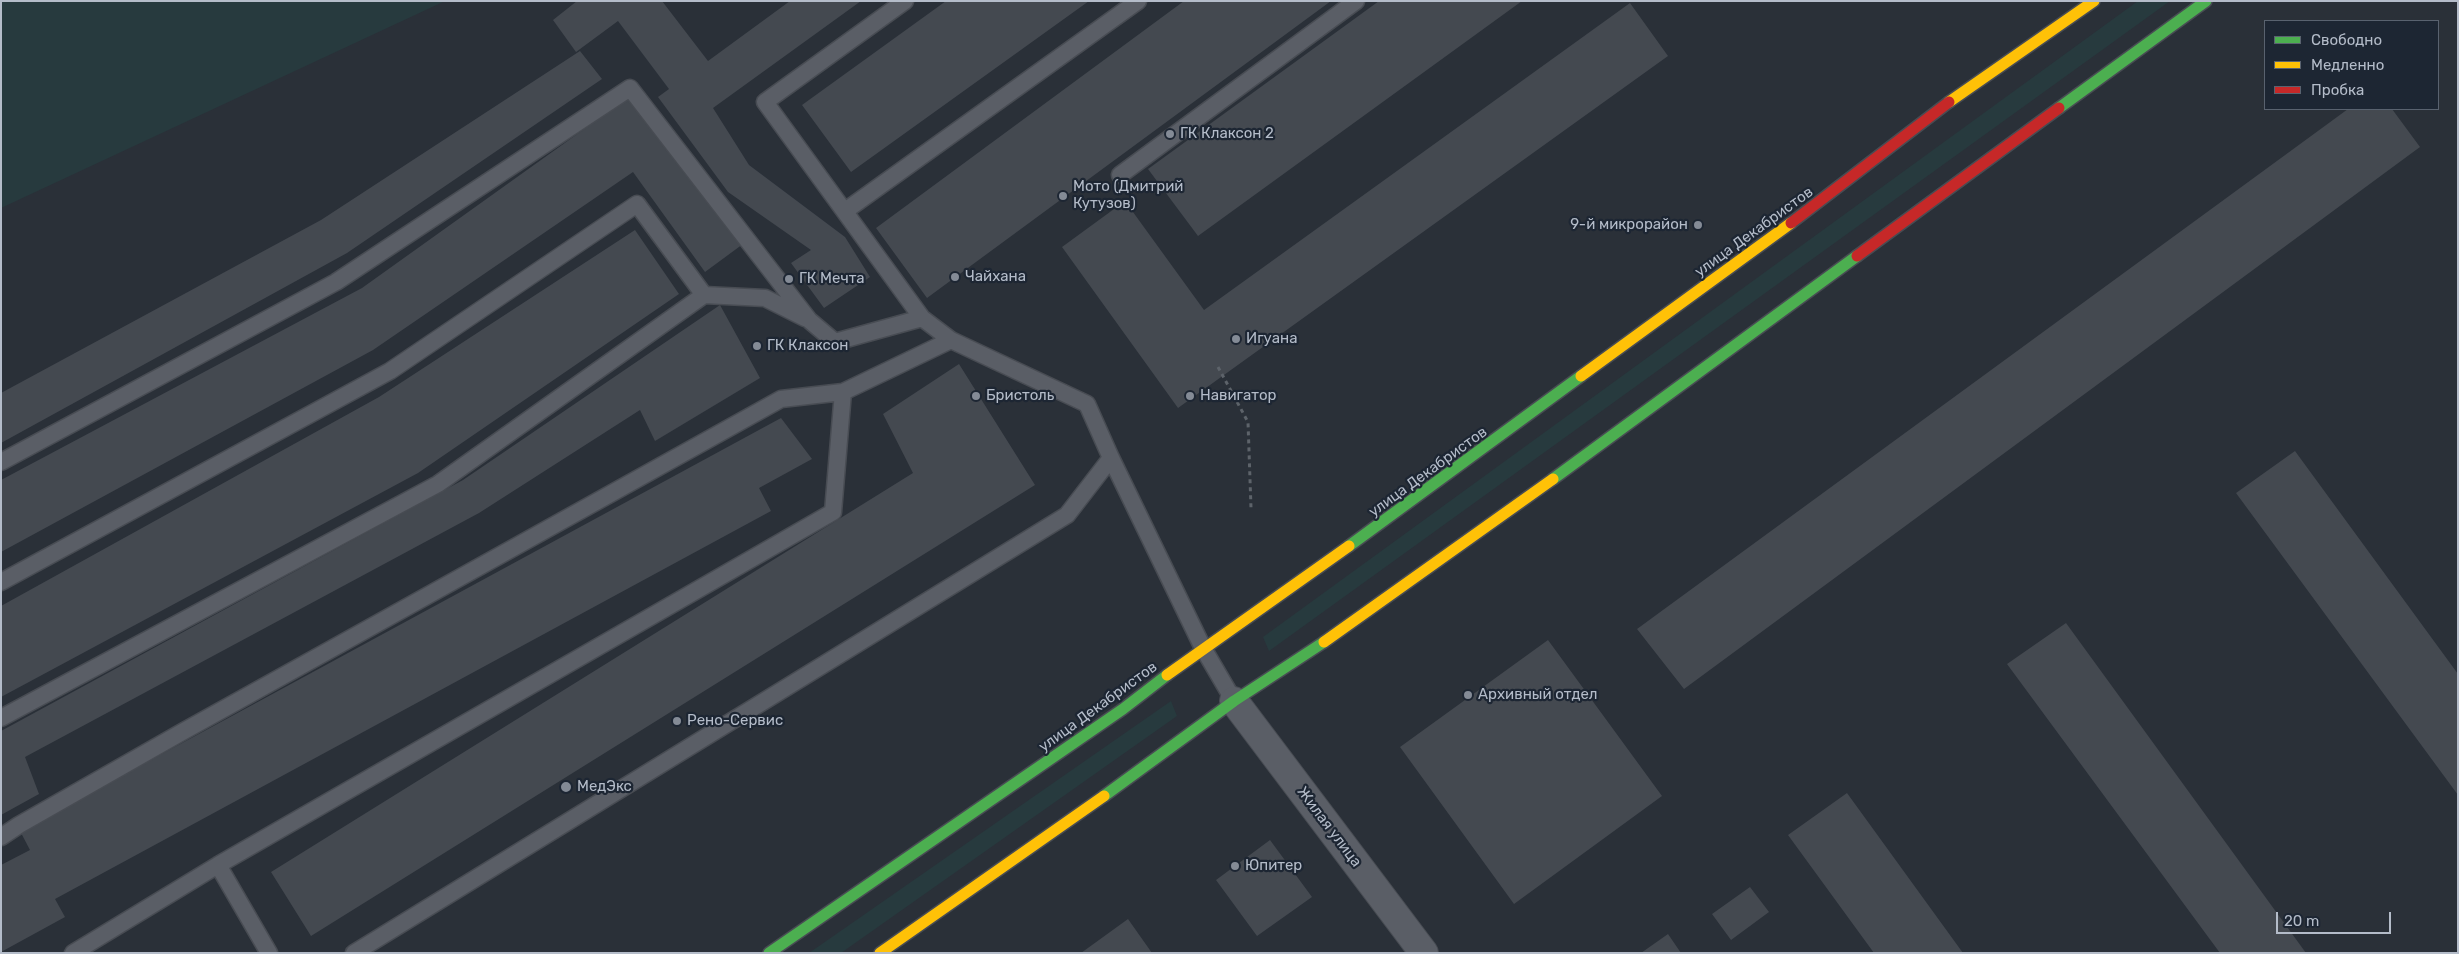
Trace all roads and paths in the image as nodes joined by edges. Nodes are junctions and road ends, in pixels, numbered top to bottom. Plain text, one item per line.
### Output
1 (904, 1) edge
2 (1138, 1) edge
3 (1356, 1) edge
4 (2094, 1) edge
5 (2206, 1) edge
6 (1120, 175) dead end
7 (846, 211) junction
8 (704, 295) junction
9 (922, 318) junction
10 (809, 320) junction
11 (950, 340) junction
12 (1218, 367) dead end
13 (843, 392) junction
14 (1111, 458) junction
15 (1, 462) edge
16 (1251, 508) dead end
17 (1, 582) edge
18 (1203, 648) junction
19 (1234, 701) junction
20 (1, 718) edge
21 (1, 838) edge
22 (218, 865) junction
23 (73, 953) edge
24 (269, 953) edge
25 (354, 953) edge
26 (769, 953) edge
27 (880, 953) edge
28 (1424, 953) edge

1 - 7 lane
2 - 7 lane
3 - 6 lane
4 - 18 street, улица Декабристов
5 - 19 street
7 - 9 lane
8 - 10 lane
8 - 17 lane
8 - 20 lane
9 - 10 lane
9 - 11 lane
10 - 15 lane
11 - 13 lane
11 - 14 lane
12 - 16 path
13 - 21 lane
13 - 22 lane
14 - 18 lane
14 - 25 lane
18 - 19 lane
18 - 26 street, улица Декабристов
19 - 27 street
19 - 28 street, Жилая улица
22 - 23 lane
22 - 24 lane

